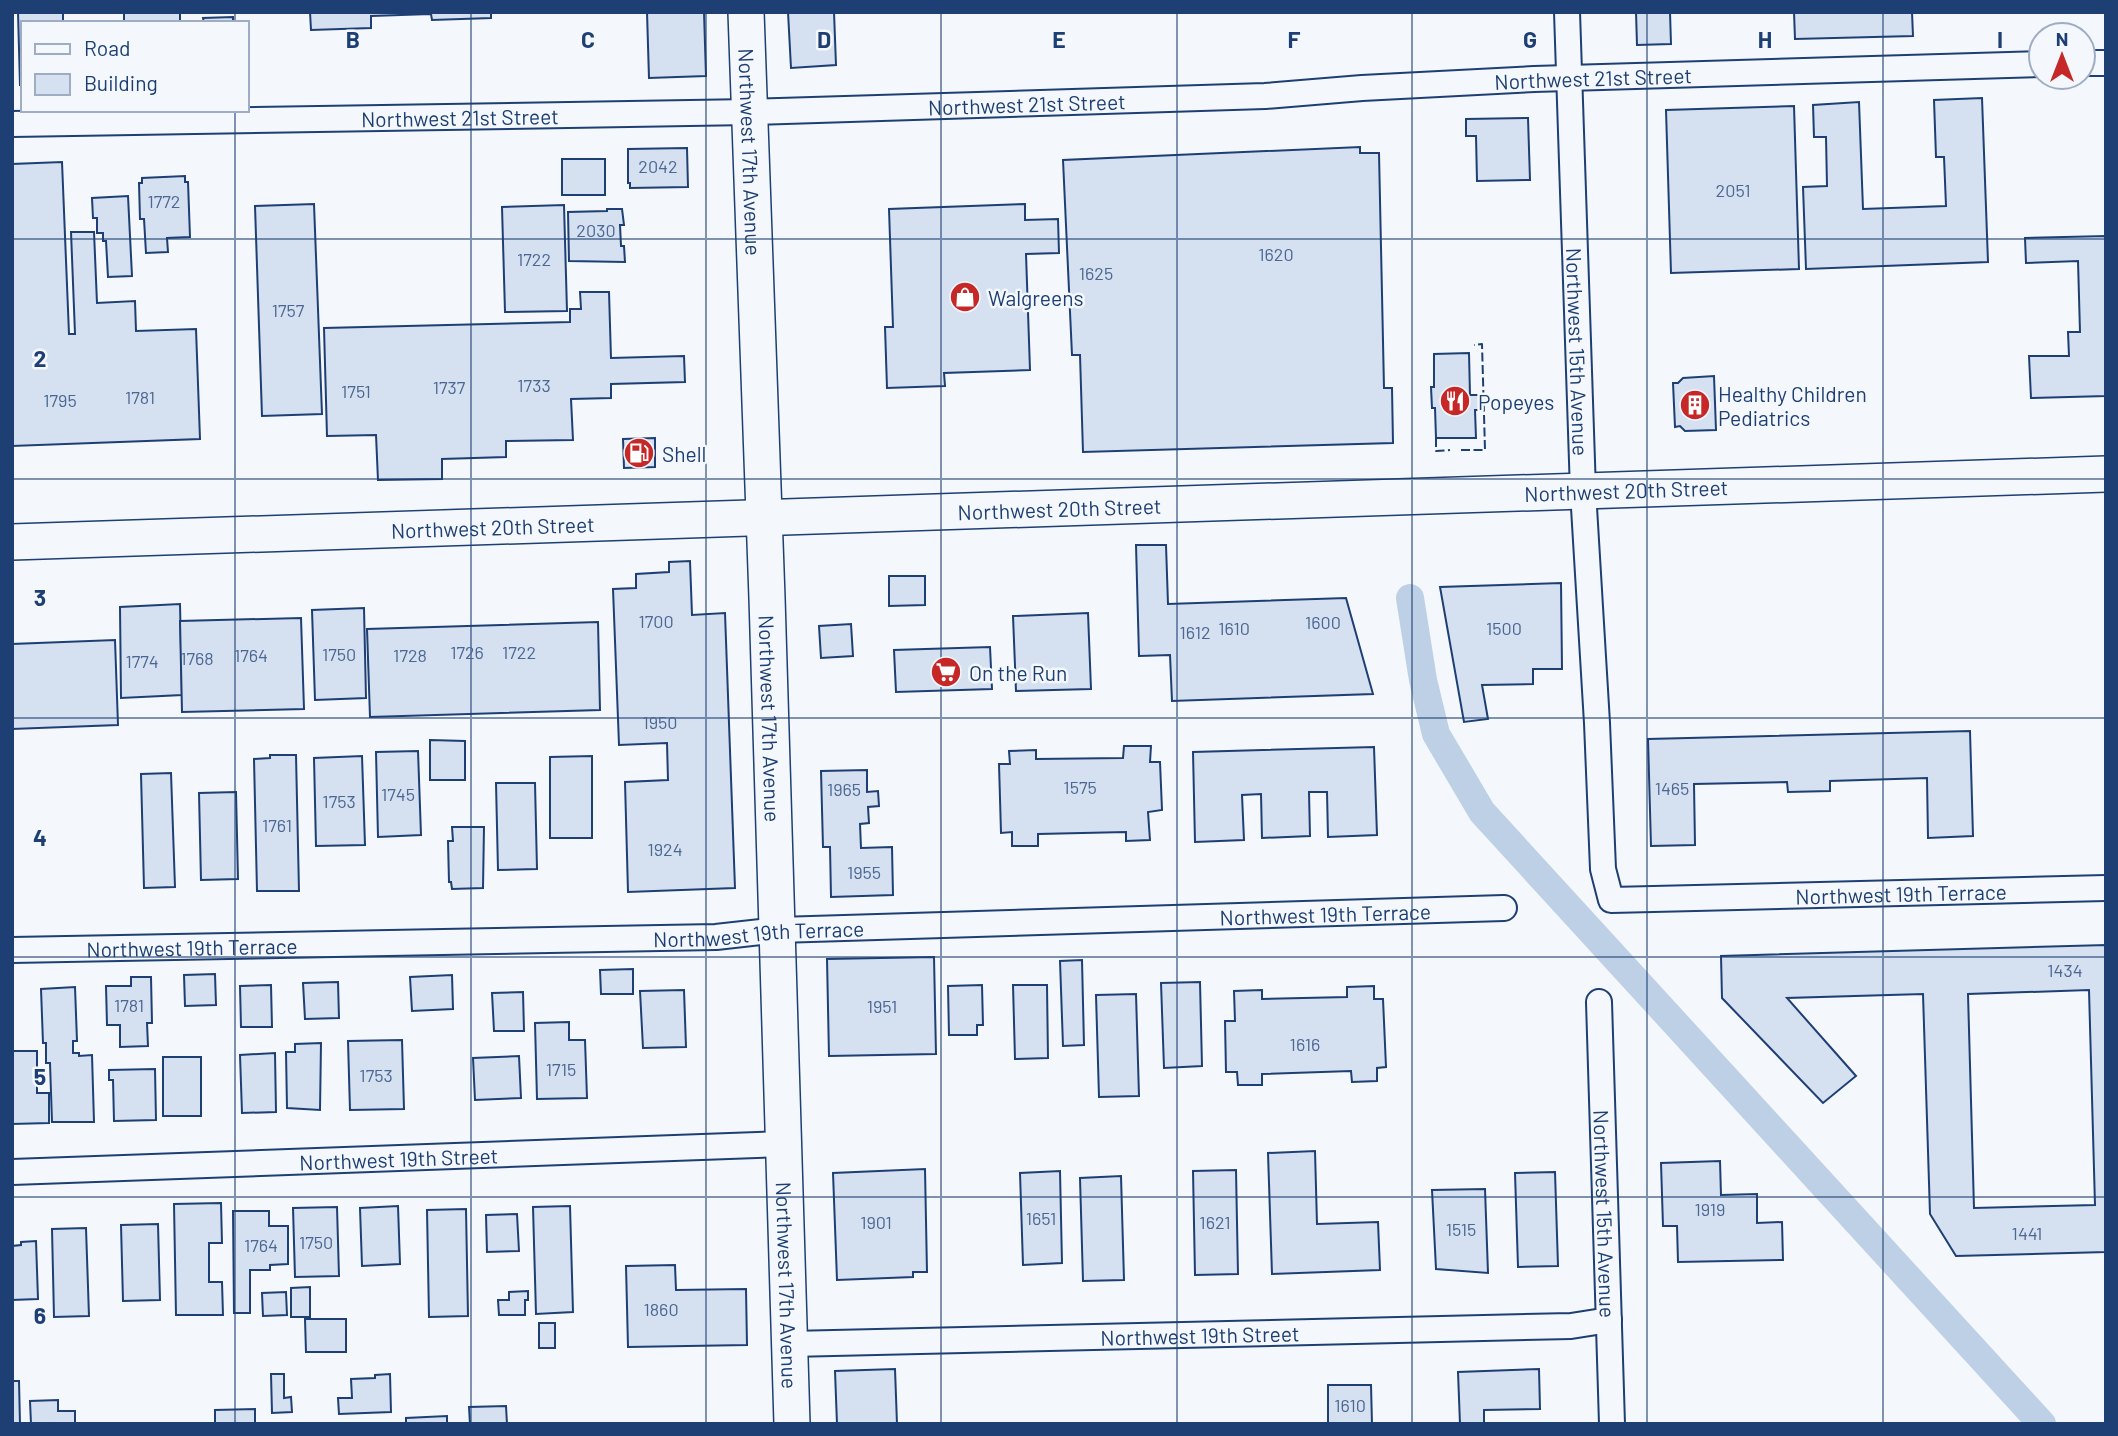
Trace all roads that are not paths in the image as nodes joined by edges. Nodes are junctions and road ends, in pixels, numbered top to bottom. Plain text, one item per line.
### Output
1 (746, 12) edge
2 (1567, 12) edge
3 (2027, 64) edge
4 (1570, 78) junction
5 (750, 112) junction
6 (12, 124) edge
7 (2106, 474) edge
8 (1583, 491) junction
9 (764, 517) junction
10 (12, 542) edge
11 (2106, 888) edge
12 (1611, 900) joint
13 (1504, 908) dead end
14 (778, 930) junction
15 (12, 950) edge
16 (1599, 1002) dead end
17 (785, 1144) junction
18 (12, 1172) edge
19 (1609, 1320) junction
20 (790, 1345) junction
21 (792, 1424) edge
22 (1612, 1424) edge

1 - 5 main road, Northwest 17th Avenue
2 - 4 street, Northwest 15th Avenue
3 - 4 street, Northwest 21st Street
4 - 5 street, Northwest 21st Street
4 - 8 street, Northwest 15th Avenue
5 - 6 street, Northwest 21st Street
5 - 9 main road, Northwest 17th Avenue
7 - 8 main road, Northwest 20th Street
8 - 9 main road, Northwest 20th Street
8 - 12 street, Northwest 15th Avenue
9 - 10 main road, Northwest 20th Street
9 - 14 main road, Northwest 17th Avenue
11 - 12 street, Northwest 19th Terrace
13 - 14 street, Northwest 19th Terrace
14 - 15 street, Northwest 19th Terrace
14 - 17 main road, Northwest 17th Avenue
16 - 19 street, Northwest 15th Avenue
17 - 18 street, Northwest 19th Street
17 - 20 main road, Northwest 17th Avenue
19 - 20 street, Northwest 19th Street
19 - 22 street, Northwest 15th Avenue
20 - 21 main road, Northwest 17th Avenue

